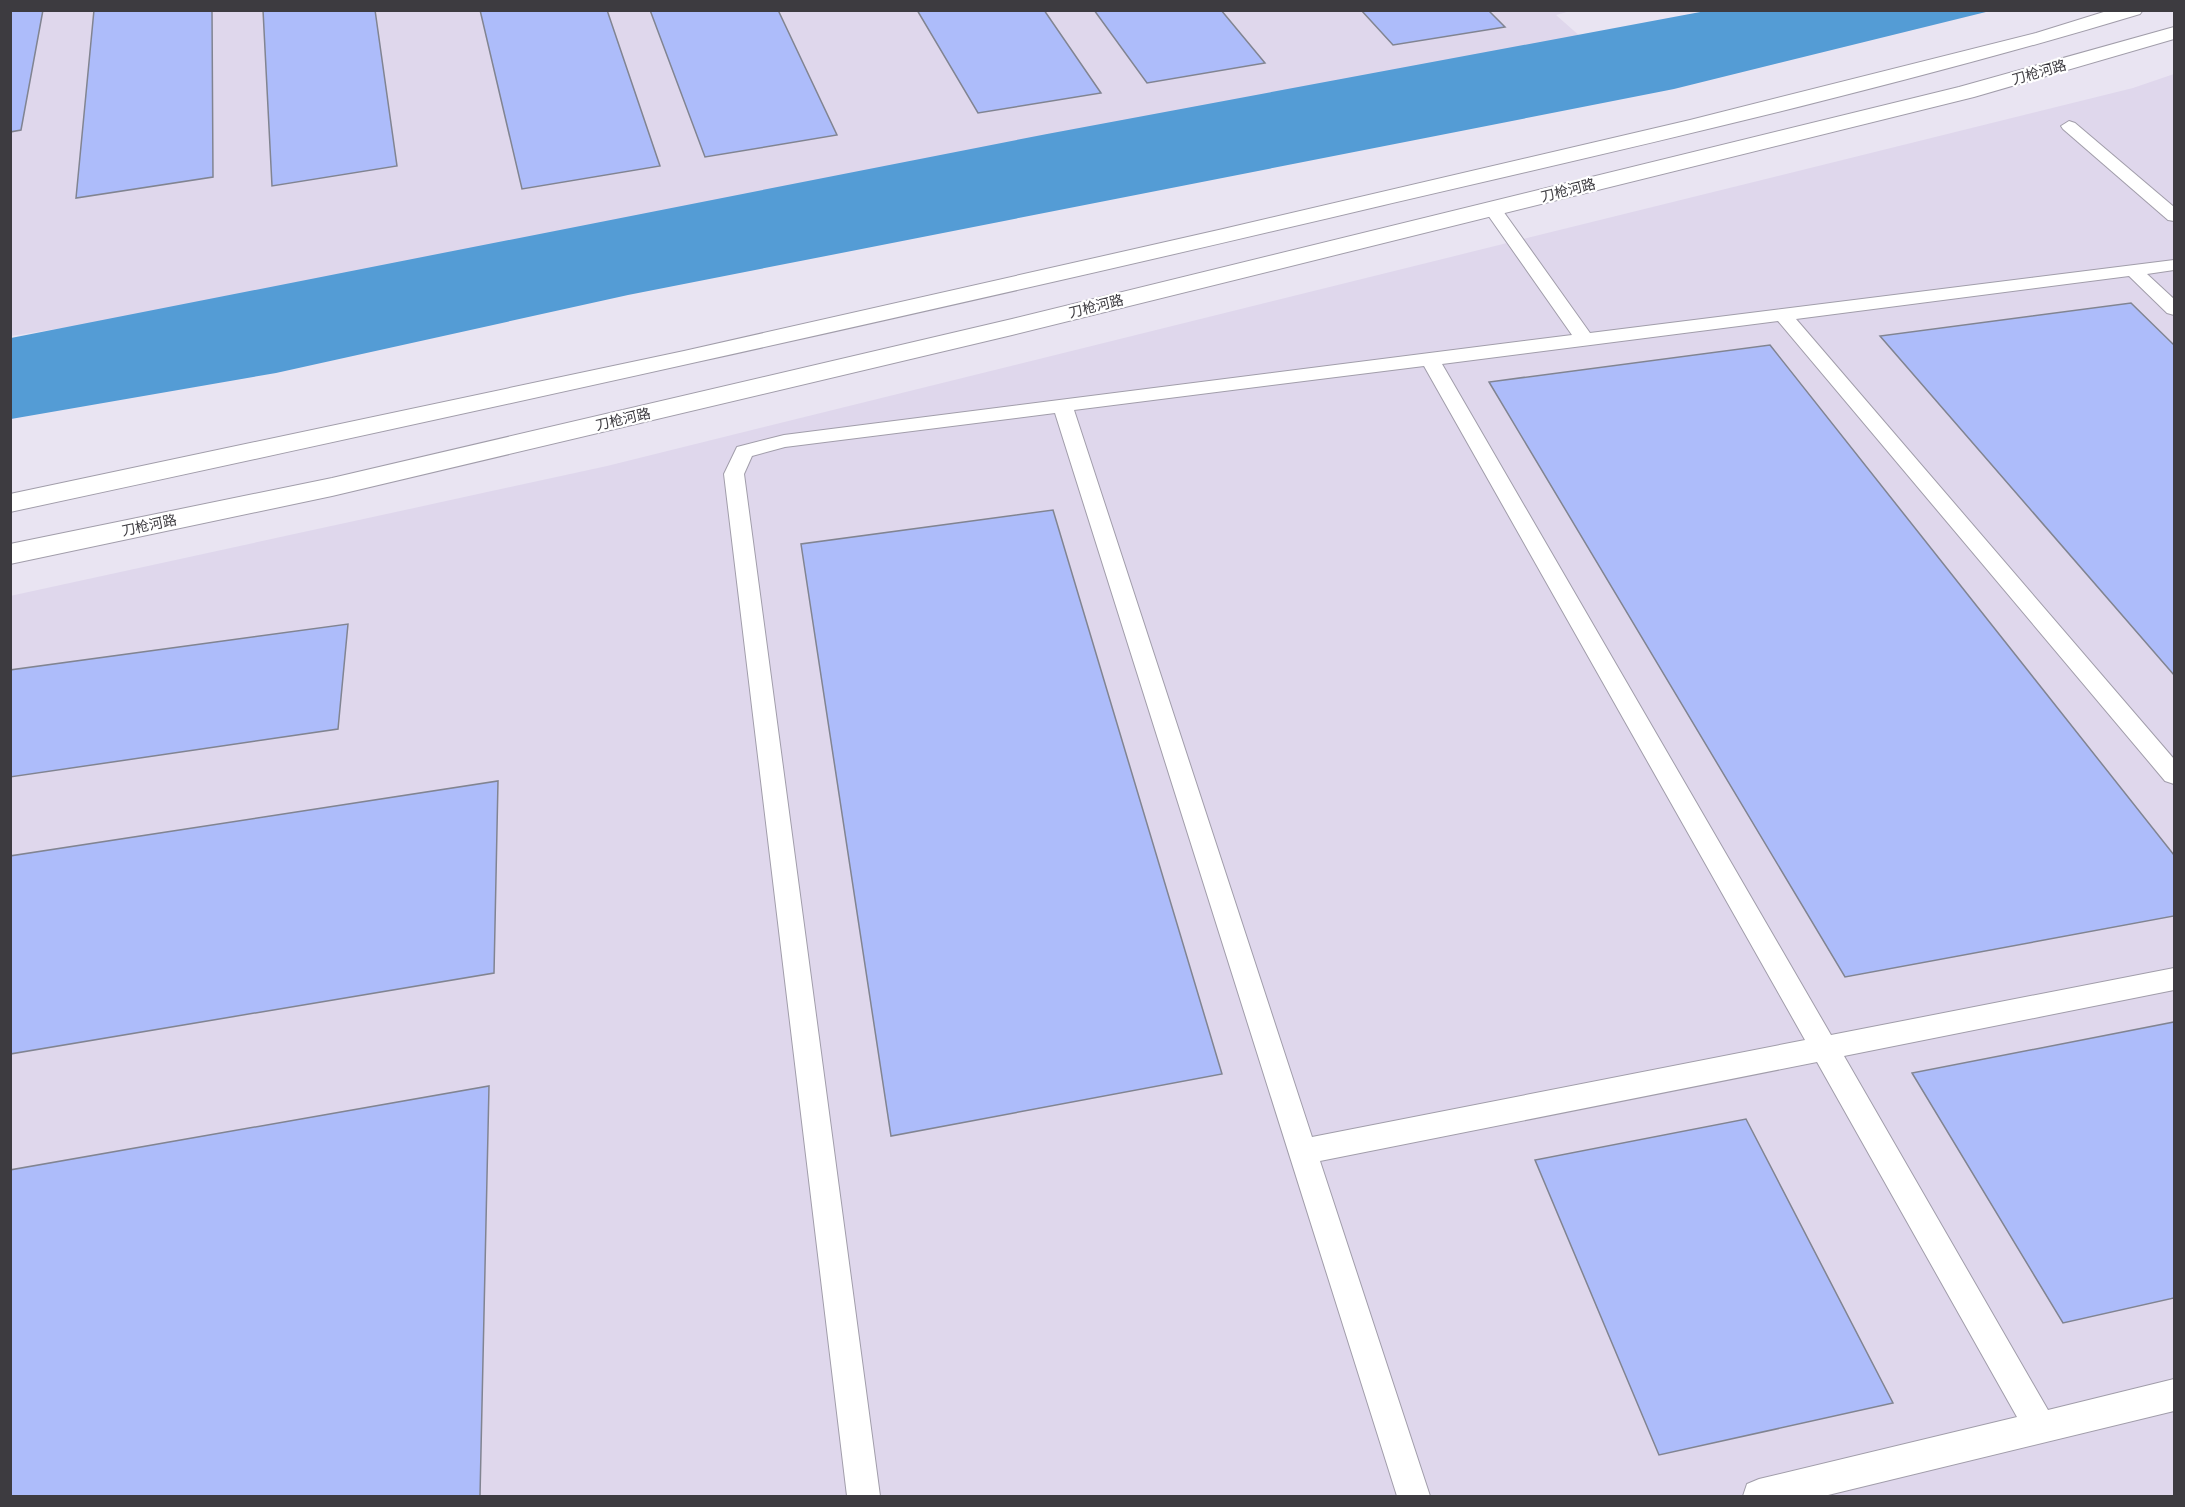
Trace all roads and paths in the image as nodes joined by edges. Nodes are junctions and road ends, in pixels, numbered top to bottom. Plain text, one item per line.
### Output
1 (2133, 10) edge
2 (2175, 33) edge
3 (2069, 126) dead end
4 (1492, 208) junction
5 (2175, 216) edge
6 (2175, 265) edge
7 (2133, 270) junction
8 (2175, 309) edge
9 (1784, 315) junction
10 (1585, 340) junction
11 (1430, 359) junction
12 (1063, 406) junction
13 (10, 503) edge
14 (10, 554) edge
15 (2175, 775) edge
16 (2175, 979) edge
17 (1824, 1049) junction
18 (1303, 1152) junction
19 (2175, 1395) edge
20 (2041, 1428) junction
21 (863, 1497) edge
22 (1413, 1497) edge
23 (1759, 1497) edge

1 - 13 street, 刀枪河路
2 - 4 street, 刀枪河路
3 - 5 lane
4 - 10 lane
4 - 14 street, 刀枪河路
6 - 7 lane
7 - 8 lane
7 - 9 lane
9 - 10 lane
9 - 15 lane
10 - 11 lane
11 - 12 lane
11 - 17 lane
12 - 18 lane
12 - 21 lane
16 - 17 lane
17 - 18 lane
17 - 20 lane
18 - 22 lane
19 - 20 lane
20 - 23 lane

